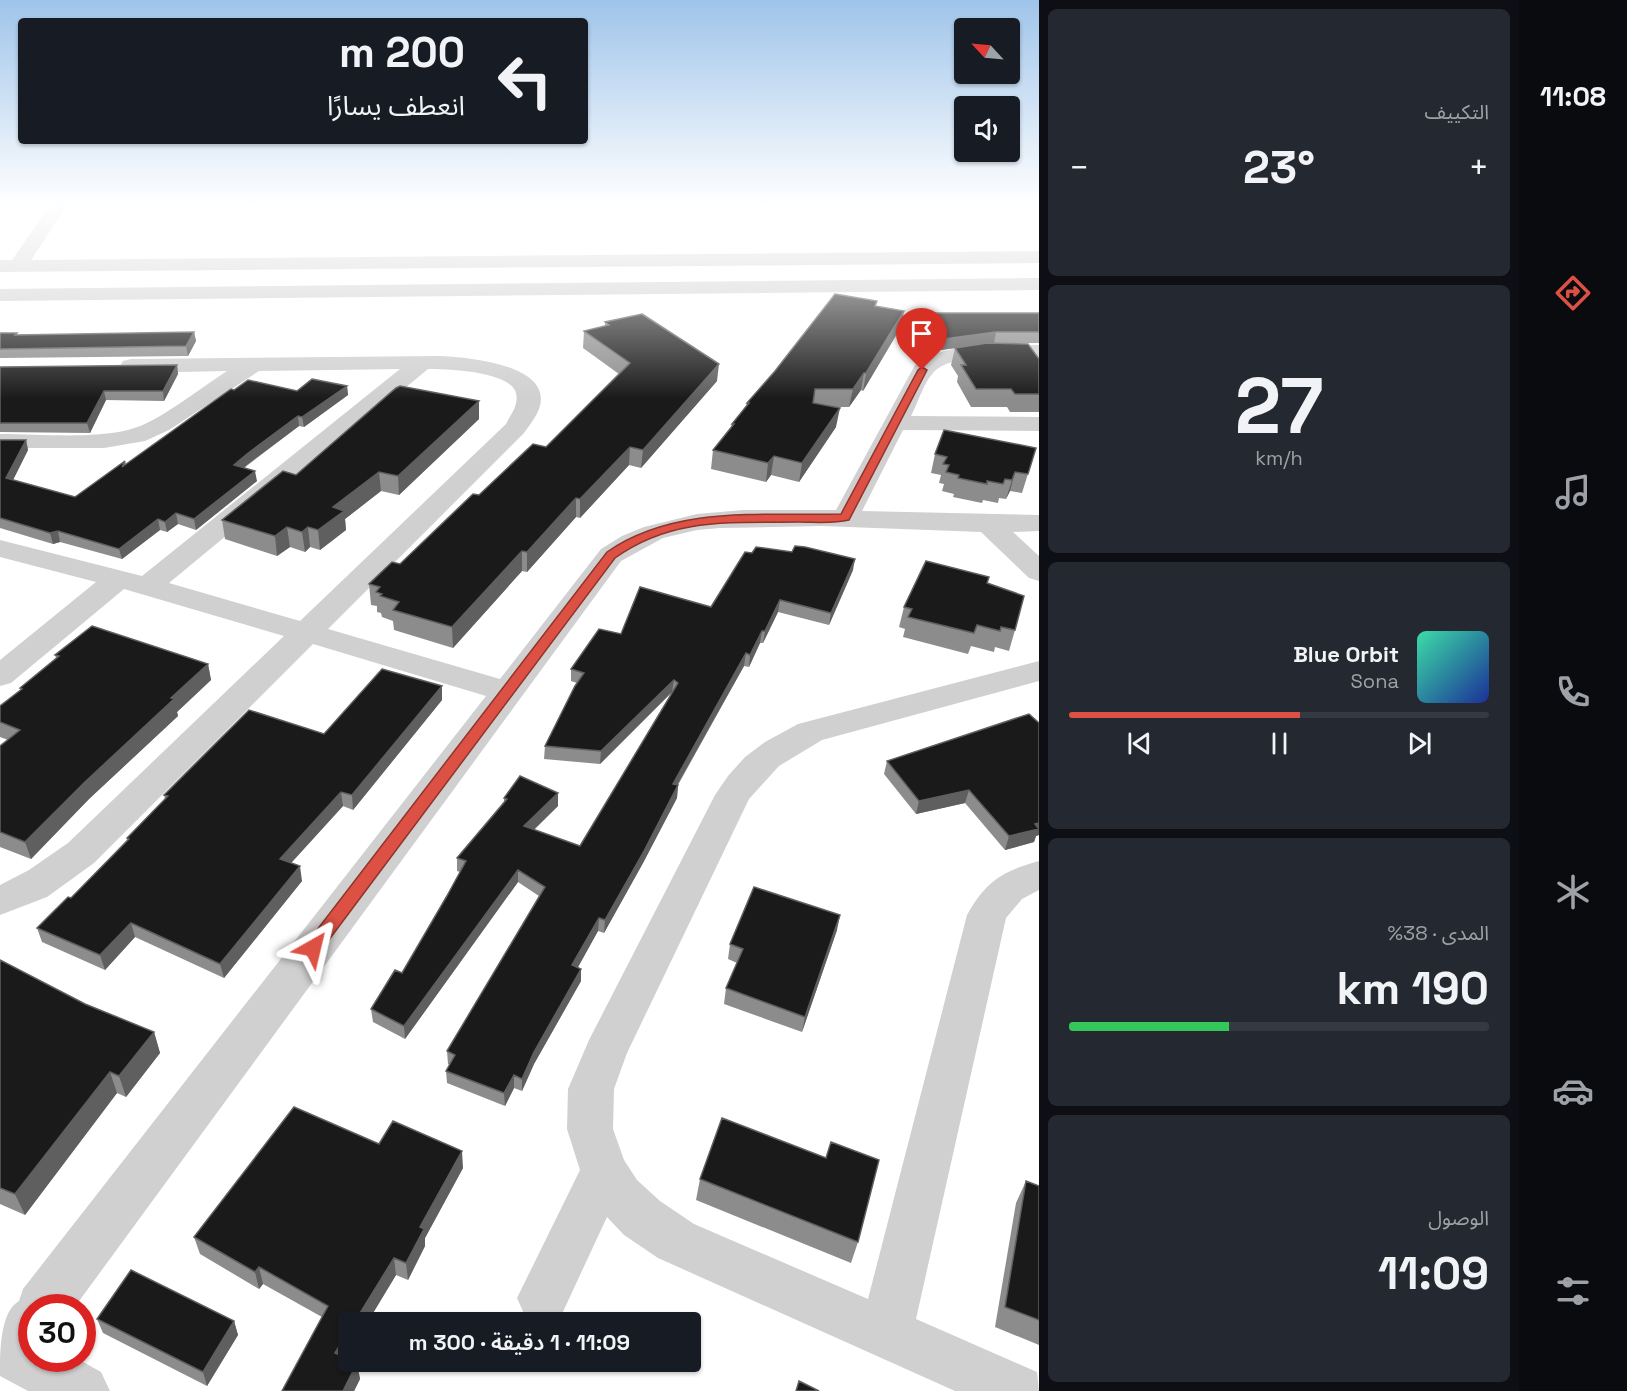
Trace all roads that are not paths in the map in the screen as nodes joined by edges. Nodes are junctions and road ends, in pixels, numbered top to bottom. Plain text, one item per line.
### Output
1 (868, 269) edge
2 (918, 269) edge
3 (947, 285) junction
4 (1039, 285) edge
5 (864, 286) junction
6 (0, 295) edge
7 (1039, 352) edge
8 (423, 362) junction
9 (254, 364) junction
10 (107, 366) edge
11 (894, 423) junction
12 (1039, 424) edge
13 (0, 441) edge
14 (104, 441) junction
15 (74, 467) dead end
16 (845, 518) junction
17 (988, 523) junction
18 (1039, 523) edge
19 (0, 548) edge
20 (1039, 572) edge
21 (133, 582) junction
22 (305, 632) junction
23 (1039, 671) edge
24 (0, 676) edge
25 (506, 691) junction
26 (1039, 875) edge
27 (0, 900) edge
28 (604, 1171) junction
29 (53, 1294) edge
30 (543, 1298) dead end
31 (885, 1332) junction
32 (14, 1339) edge
33 (82, 1391) edge
34 (1018, 1391) edge

1 - 5 street
2 - 3 street
3 - 4 street
3 - 5 street
5 - 6 street
7 - 11 street
8 - 9 street
8 - 21 street
8 - 22 street
9 - 10 street
9 - 14 street
11 - 12 street
11 - 16 street
13 - 14 street
14 - 15 street
16 - 17 street
16 - 25 street
17 - 18 street
17 - 20 street
19 - 21 street
21 - 22 street
21 - 24 street
22 - 25 street
22 - 27 street
23 - 28 street
25 - 29 street
26 - 31 street
28 - 30 street
28 - 31 street
31 - 34 street
32 - 33 street

